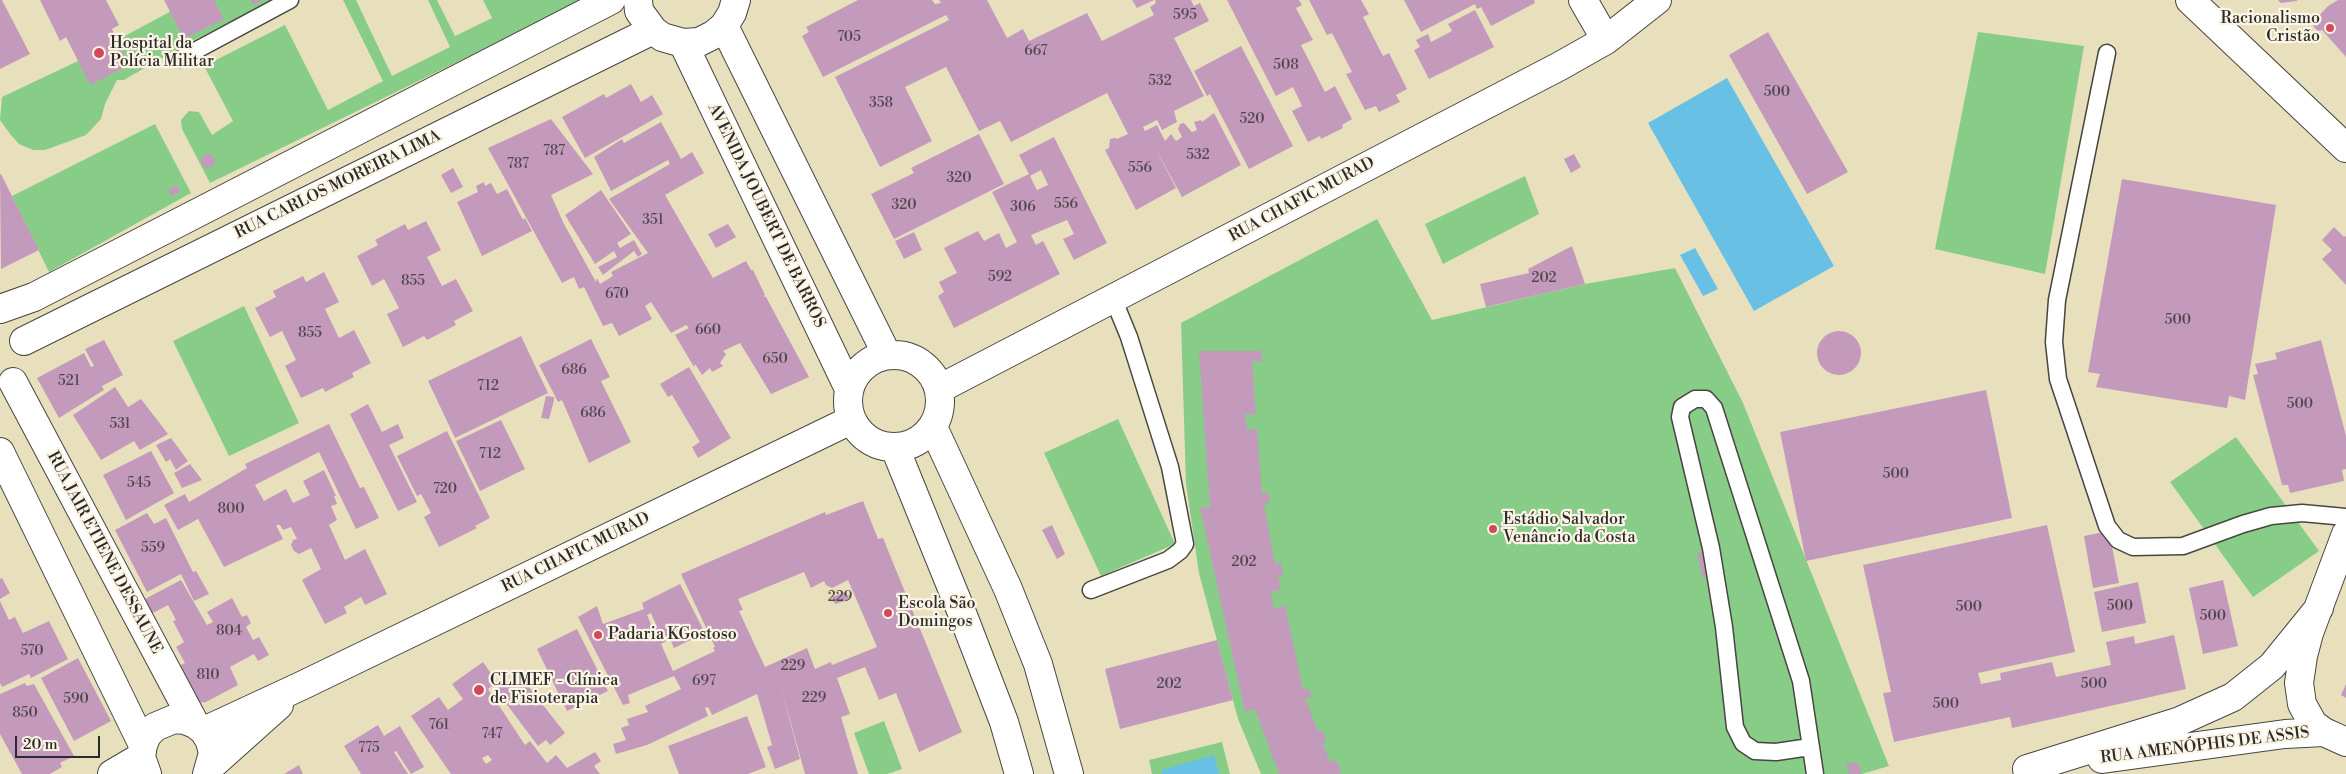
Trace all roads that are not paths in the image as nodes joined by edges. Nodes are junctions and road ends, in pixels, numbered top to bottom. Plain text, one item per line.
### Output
1 (290, 0) edge
2 (611, 0) edge
3 (638, 0) edge
4 (736, 0) edge
5 (1583, 0) edge
6 (1657, 0) edge
7 (2190, 0) edge
8 (724, 26) junction
9 (653, 30) junction
10 (1606, 40) junction
11 (684, 43) junction
12 (2107, 53) dead end
13 (180, 59) dead end
14 (2346, 148) edge
15 (1113, 298) junction
16 (0, 310) edge
17 (24, 341) junction
18 (887, 355) junction
19 (6, 386) edge
20 (849, 389) junction
21 (939, 389) junction
22 (851, 420) junction
23 (933, 427) junction
24 (895, 448) junction
25 (0, 452) edge
26 (2346, 517) edge
27 (2346, 534) edge
28 (1091, 590) dead end
29 (2319, 608) junction
30 (301, 686) junction
31 (199, 727) junction
32 (2335, 737) edge
33 (1810, 747) junction
34 (144, 759) edge
35 (209, 769) edge
36 (2016, 772) edge
37 (112, 774) edge
38 (1019, 774) edge
39 (1069, 774) edge
40 (1815, 774) edge

1 - 13 lane
2 - 16 street
3 - 9 street
4 - 8 street
5 - 10 street
6 - 10 street, RUA CHAFIC MURAD
7 - 14 street
8 - 11 street
8 - 18 street
9 - 11 street
9 - 17 street, RUA CARLOS MOREIRA LIMA
10 - 15 street, RUA CHAFIC MURAD
11 - 20 street, AVENIDA JOUBERT DE BARROS
12 - 26 lane
15 - 21 street, RUA CHAFIC MURAD
15 - 28 lane
16 - 17 street
17 - 19 street
18 - 20 street
18 - 21 street
19 - 31 street, RUA JAIR ETIENE DESSAUNE
20 - 22 street
21 - 23 street
22 - 24 street
22 - 30 street, RUA CHAFIC MURAD
23 - 24 street
23 - 39 street
24 - 38 street
25 - 34 street
27 - 29 street
29 - 32 street, RUA AMENÓPHIS DE ASSIS
29 - 36 street, RUA AMENÓPHIS DE ASSIS
30 - 31 street, RUA CHAFIC MURAD
30 - 35 street, RUA CHAFIC MURAD
31 - 34 street
31 - 35 street, RUA JAIR ETIENE DESSAUNE
32 - 36 street, RUA AMENÓPHIS DE ASSIS
33 - 33 lane
33 - 40 lane
34 - 37 street

